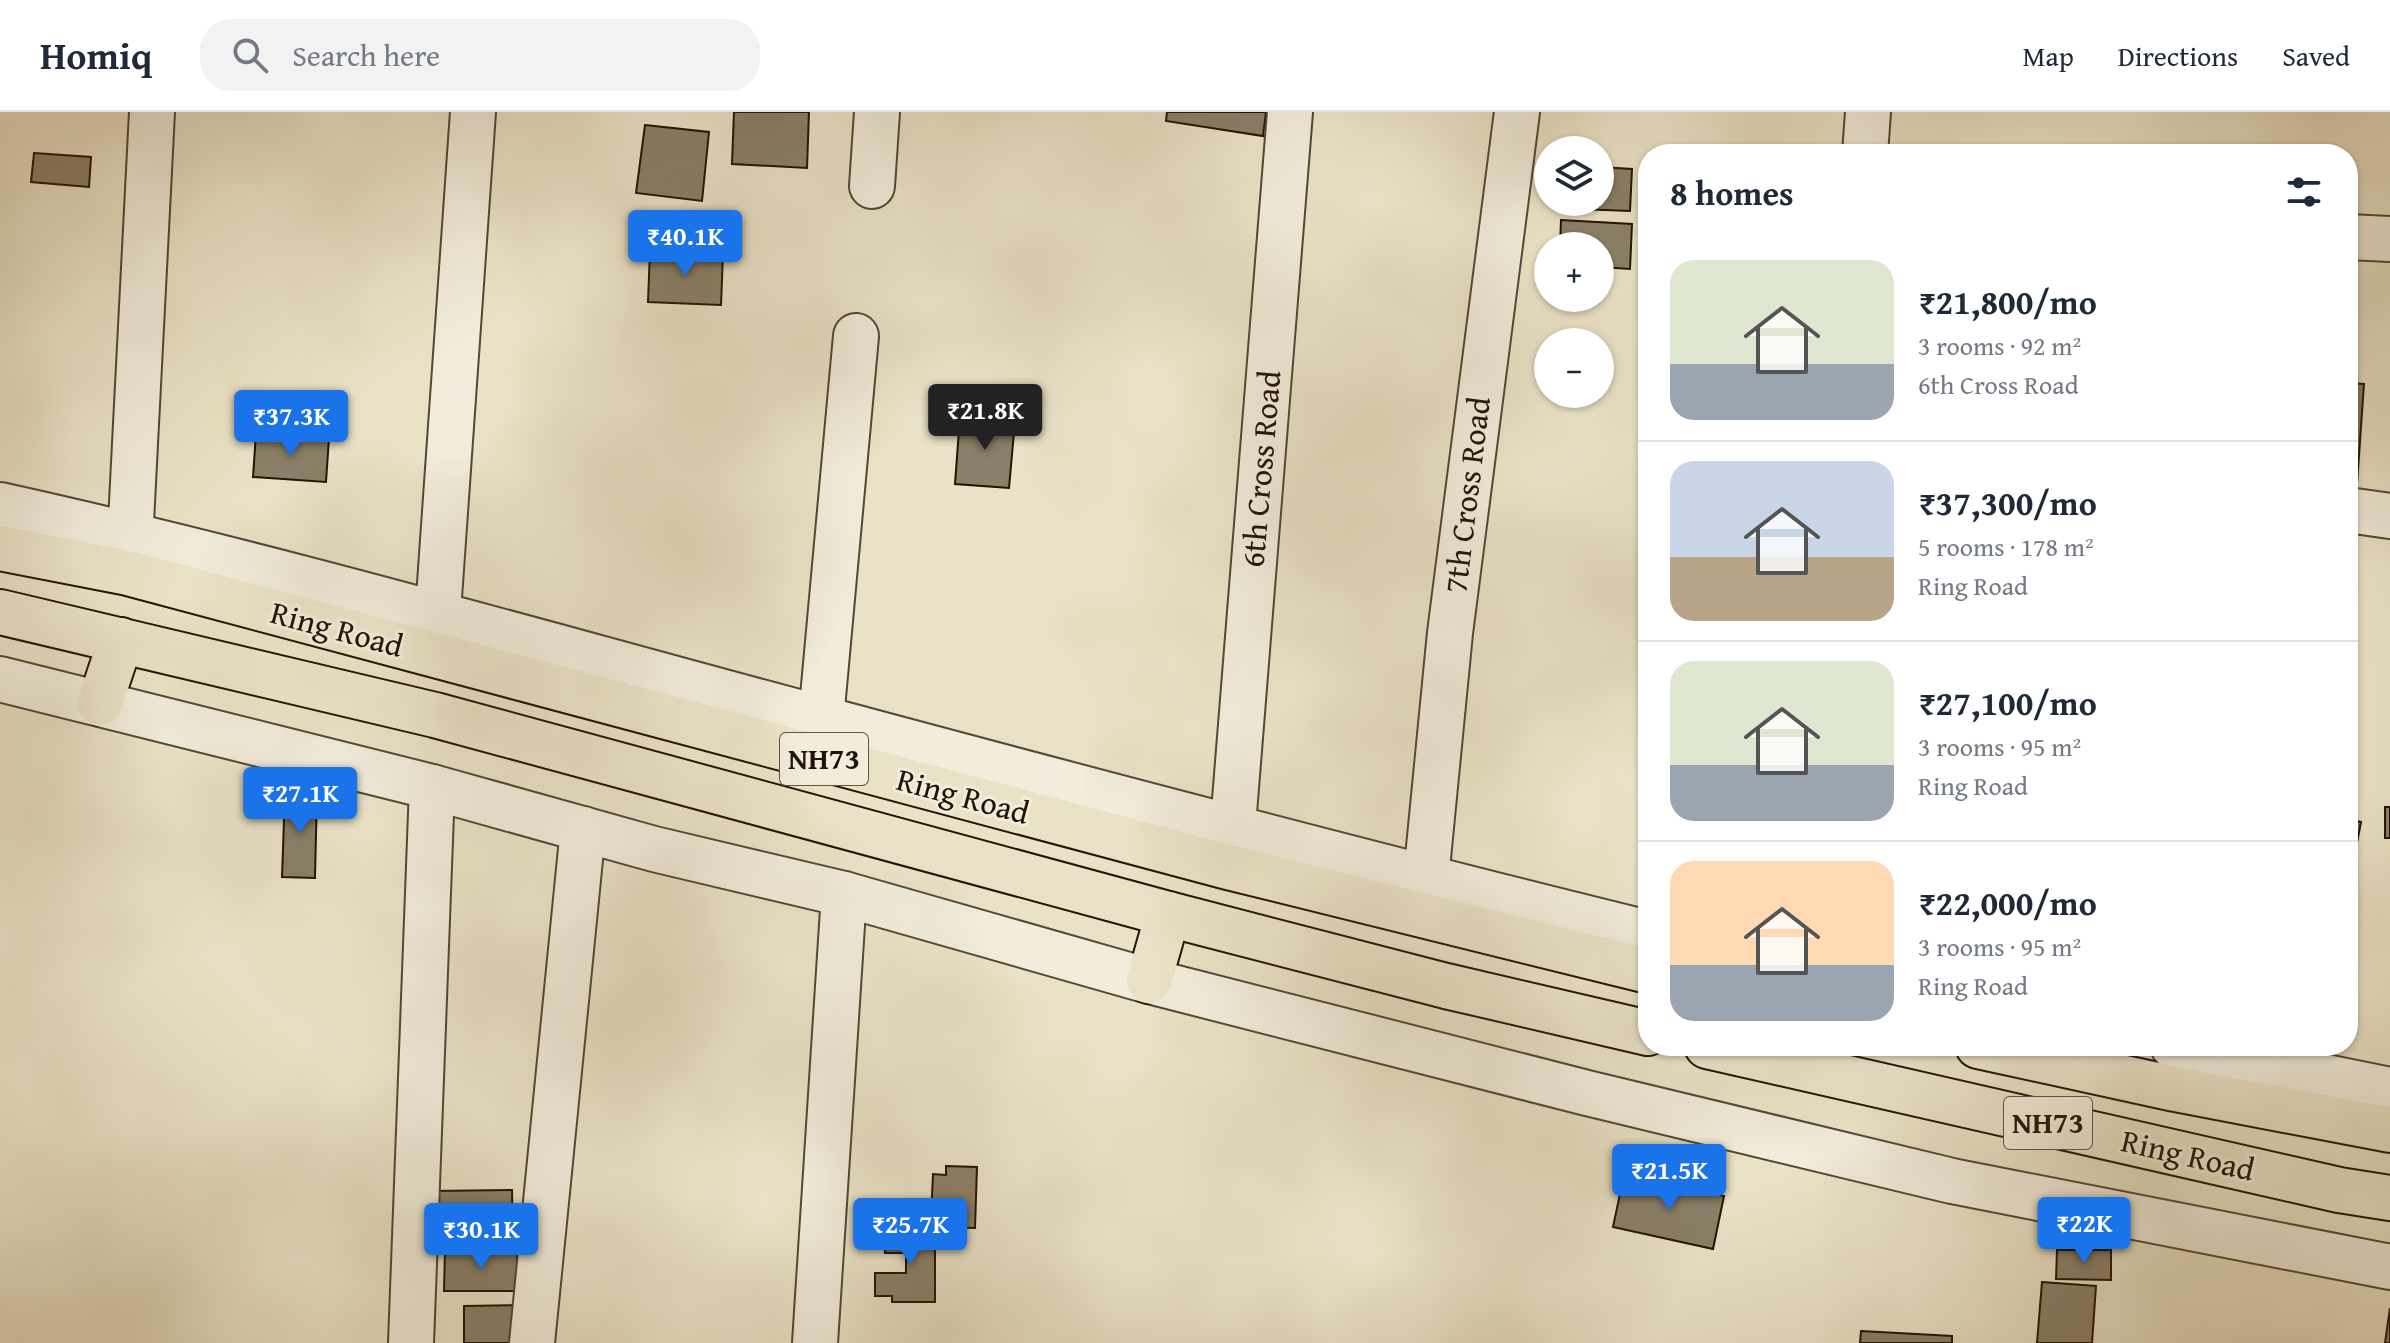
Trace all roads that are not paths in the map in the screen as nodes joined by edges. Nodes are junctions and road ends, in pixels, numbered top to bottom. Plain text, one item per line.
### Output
1 (152, 112) edge
2 (473, 112) edge
3 (877, 112) edge
4 (1290, 112) edge
5 (1517, 112) edge
6 (1868, 112) edge
7 (1866, 144) edge
8 (872, 186) dead end
9 (2358, 237) edge
10 (2390, 239) edge
11 (856, 336) dead end
12 (0, 505) edge
13 (2358, 511) edge
14 (2390, 516) edge
15 (0, 548) edge
16 (129, 554) junction
17 (0, 612) edge
18 (438, 612) junction
19 (121, 640) junction
20 (0, 679) edge
21 (100, 703) junction
22 (821, 719) junction
23 (432, 787) junction
24 (1233, 825) junction
25 (583, 829) junction
26 (1426, 878) junction
27 (844, 894) junction
28 (1168, 914) junction
29 (1638, 931) edge
30 (1632, 967) edge
31 (1149, 981) junction
32 (1599, 1022) junction
33 (1638, 1031) edge
34 (1752, 1056) edge
35 (2024, 1056) edge
36 (2222, 1056) edge
37 (2390, 1090) edge
38 (2390, 1130) edge
39 (2390, 1198) edge
40 (2390, 1267) edge
41 (411, 1343) edge
42 (532, 1343) edge
43 (815, 1343) edge

1 - 16 street
2 - 18 street
3 - 8 street
4 - 24 street, 6th Cross Road
5 - 26 street, 7th Cross Road
6 - 7 street
9 - 10 street
11 - 22 street
12 - 16 street
13 - 14 street
15 - 16 highway, Ring Road / NH73
16 - 18 street
16 - 30 highway, Ring Road / NH73
17 - 19 highway, Ring Road / NH73
18 - 22 street
19 - 21 highway
19 - 28 highway, Ring Road / NH73
20 - 21 street
21 - 23 street
22 - 24 street
23 - 25 street
23 - 41 street
24 - 26 street
25 - 27 street
25 - 42 street
26 - 29 street
27 - 31 street
27 - 43 street
28 - 31 highway
28 - 32 highway, Ring Road / NH73
30 - 32 highway
31 - 40 street
32 - 33 highway, Ring Road / NH73
34 - 39 highway, Ring Road / NH73
35 - 38 highway, Ring Road / NH73
36 - 37 street

